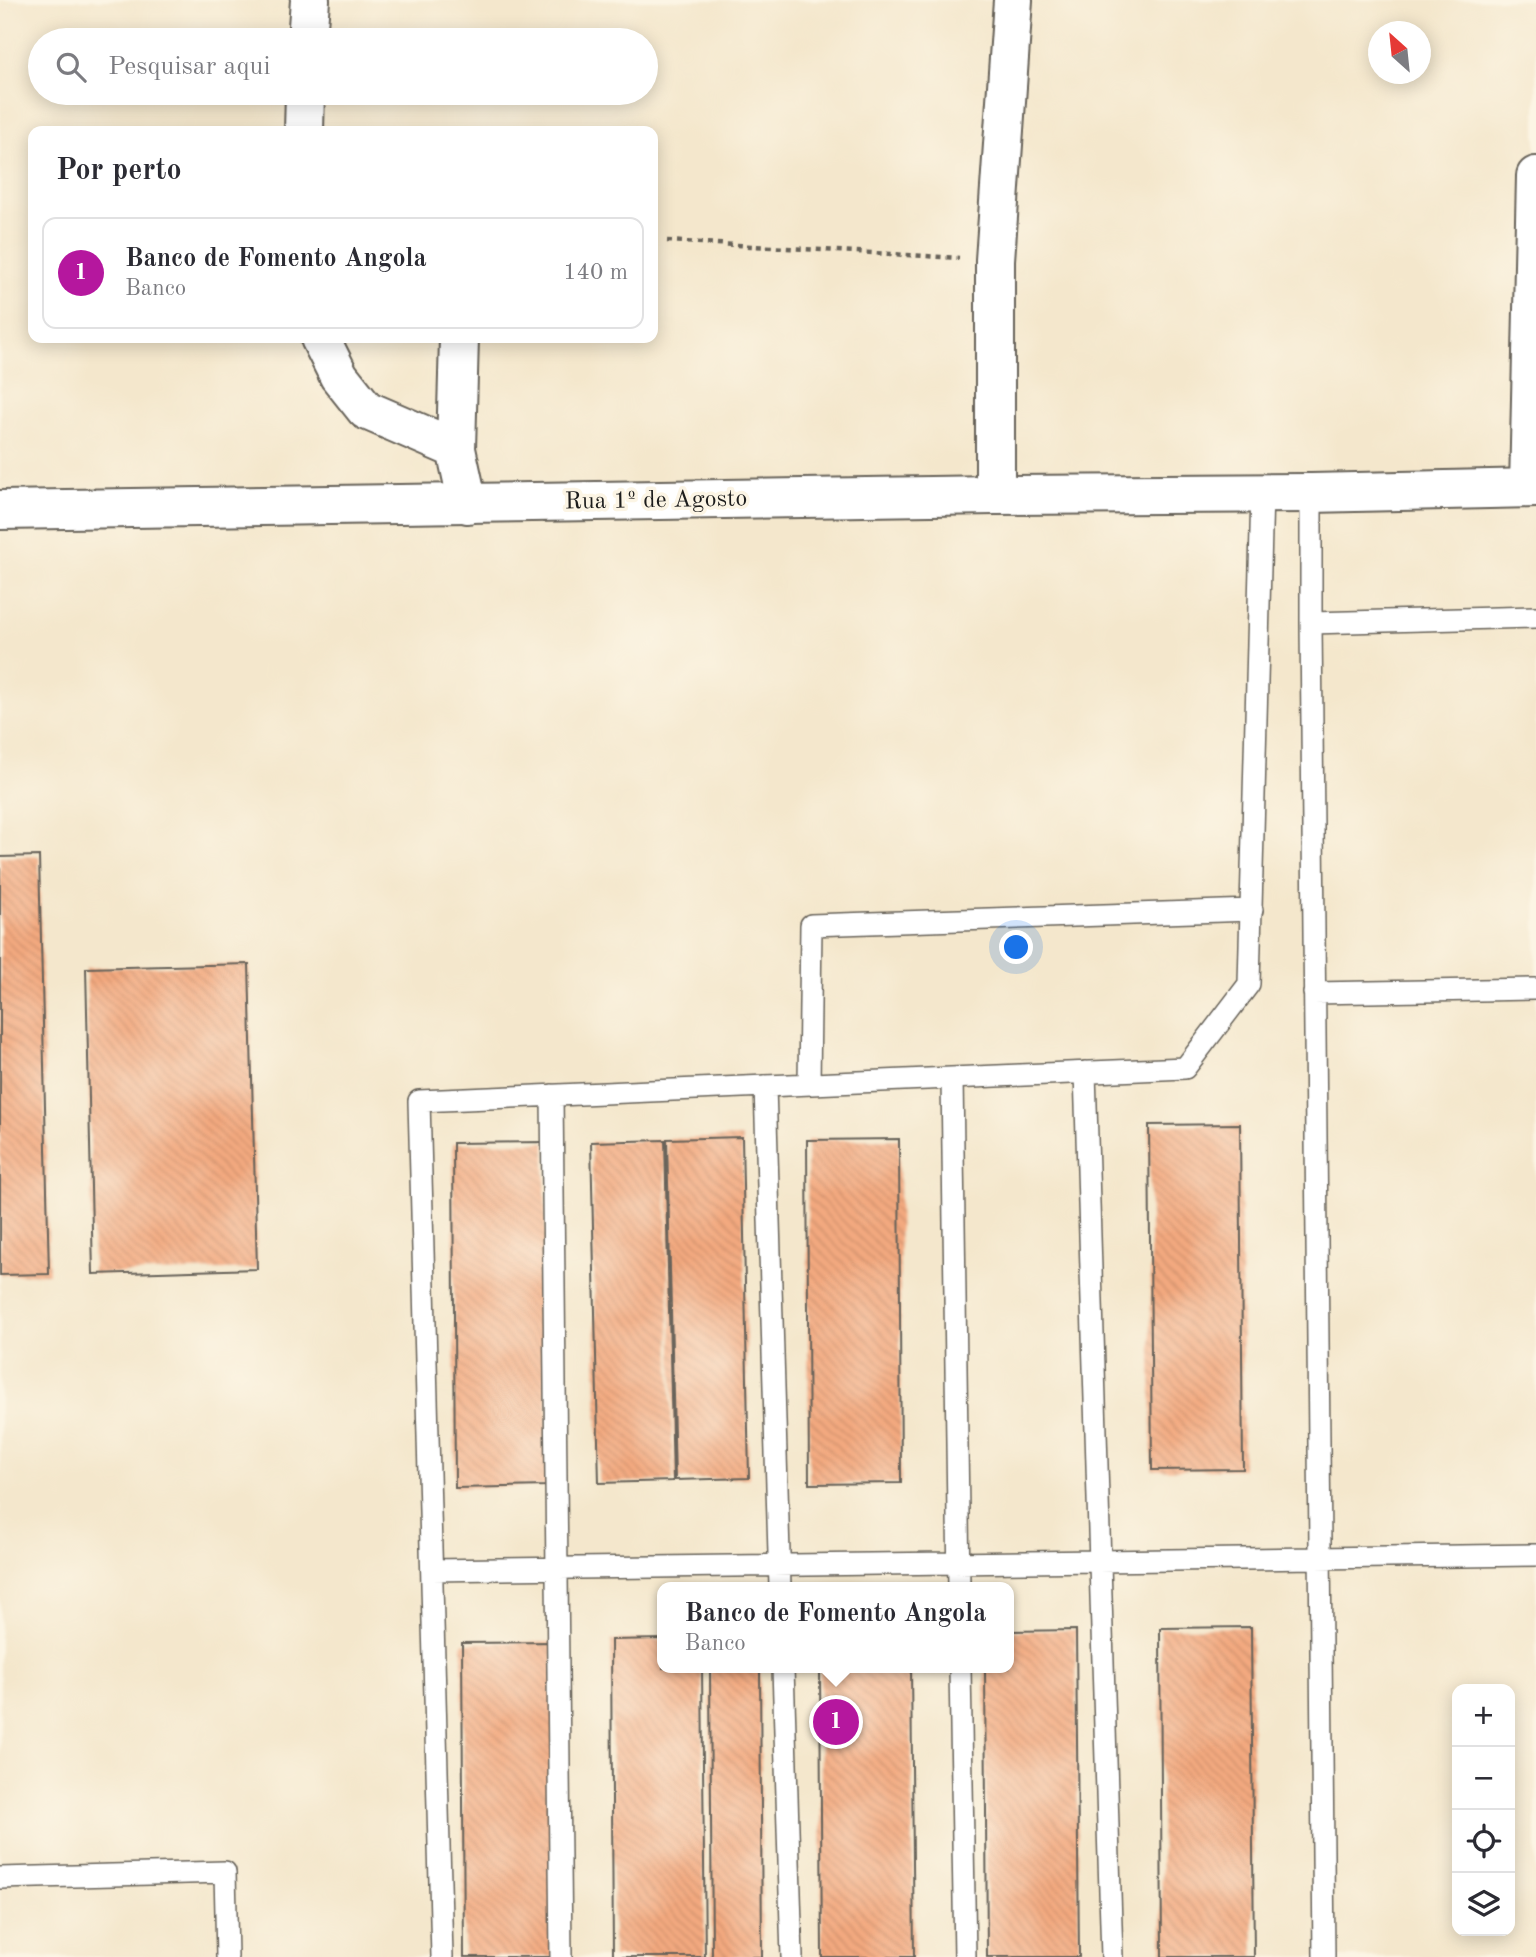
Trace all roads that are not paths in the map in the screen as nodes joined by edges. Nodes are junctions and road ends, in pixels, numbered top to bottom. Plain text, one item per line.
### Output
1 (310, 0) edge
2 (1013, 0) edge
3 (308, 28) edge
4 (305, 105) edge
5 (304, 126) edge
6 (1536, 176) edge
7 (322, 343) edge
8 (459, 343) edge
9 (456, 449) junction
10 (1533, 488) edge
11 (1262, 492) junction
12 (1311, 493) junction
13 (995, 495) junction
14 (468, 504) junction
15 (0, 510) edge
16 (1536, 617) edge
17 (1311, 623) junction
18 (1252, 910) junction
19 (1536, 989) edge
20 (1314, 993) junction
21 (1085, 1072) junction
22 (952, 1078) junction
23 (810, 1084) junction
24 (765, 1086) junction
25 (552, 1095) junction
26 (1536, 1555) edge
27 (1320, 1558) junction
28 (1100, 1561) junction
29 (959, 1563) junction
30 (780, 1565) junction
31 (558, 1568) junction
32 (432, 1570) junction
33 (780, 1582) edge
34 (959, 1582) edge
35 (783, 1673) edge
36 (960, 1673) edge
37 (0, 1878) edge
38 (227, 1957) edge
39 (442, 1957) edge
40 (561, 1957) edge
41 (792, 1957) edge
42 (965, 1957) edge
43 (1112, 1957) edge
44 (1324, 1957) edge

1 - 3 main road
2 - 13 main road
4 - 5 main road
6 - 10 main road
7 - 9 main road
8 - 9 main road
9 - 14 main road
10 - 12 main road, Rua 1º de Agosto
11 - 12 main road, Rua 1º de Agosto
11 - 13 main road, Rua 1º de Agosto
11 - 18 lane
12 - 17 lane
13 - 14 main road, Rua 1º de Agosto
14 - 15 main road, Rua 1º de Agosto
16 - 17 lane
17 - 20 lane
18 - 21 lane
18 - 23 lane
19 - 20 lane
20 - 27 lane
21 - 22 lane
21 - 28 lane
22 - 23 lane
22 - 29 lane
23 - 24 lane
24 - 25 lane
24 - 30 lane
25 - 31 lane
25 - 32 lane
26 - 27 lane
27 - 28 lane
27 - 44 lane
28 - 29 lane
28 - 43 lane
29 - 30 lane
29 - 34 lane
30 - 31 lane
30 - 33 lane
31 - 32 lane
31 - 40 lane
32 - 39 lane
35 - 41 lane
36 - 42 lane
37 - 38 lane

